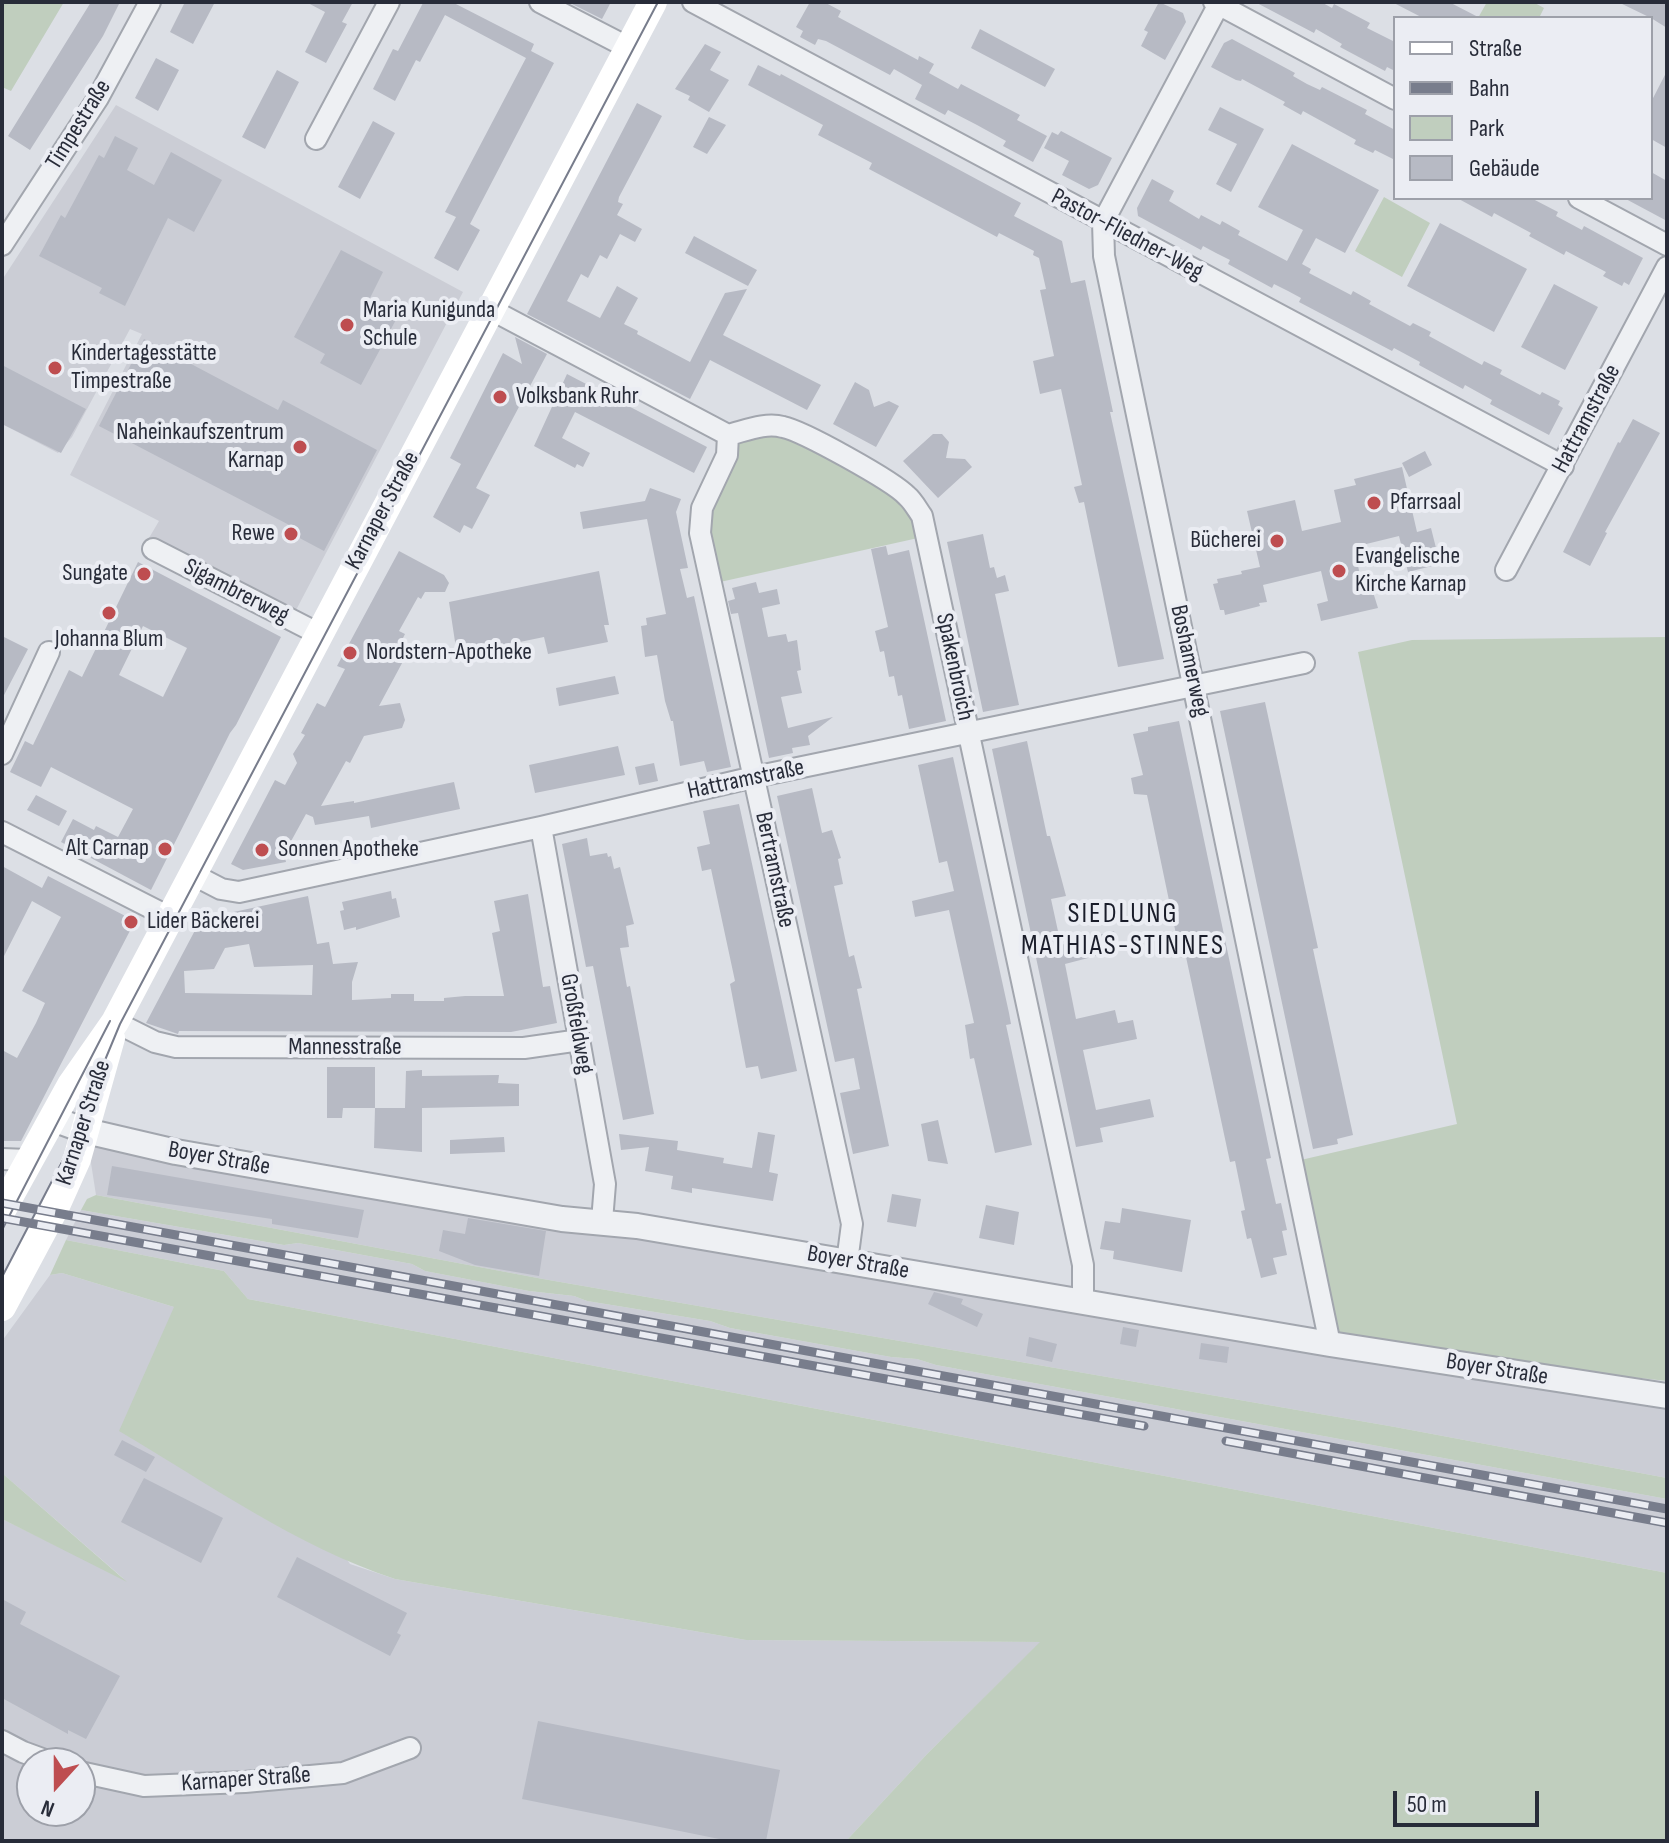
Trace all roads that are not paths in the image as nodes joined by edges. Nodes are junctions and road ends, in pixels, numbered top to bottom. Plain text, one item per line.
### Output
1 (150, 2) edge
2 (389, 2) edge
3 (540, 2) edge
4 (653, 2) edge
5 (693, 2) edge
6 (1217, 3) edge
7 (629, 48) junction
8 (1393, 98) edge
9 (316, 139) dead end
10 (1583, 200) edge
11 (1103, 222) junction
12 (2, 245) edge
13 (1667, 245) edge
14 (1667, 267) edge
15 (490, 309) junction
16 (728, 435) junction
17 (1563, 466) junction
18 (153, 549) dead end
19 (1506, 570) dead end
20 (319, 634) junction
21 (49, 652) dead end
22 (1304, 663) dead end
23 (1194, 685) junction
24 (968, 734) junction
25 (2, 754) edge
26 (754, 777) junction
27 (541, 827) junction
28 (2, 832) edge
29 (192, 874) junction
30 (169, 917) junction
31 (115, 1022) junction
32 (580, 1040) junction
33 (53, 1119) junction
34 (86, 1131) junction
35 (15, 1160) edge
36 (2, 1210) edge
37 (602, 1221) junction
38 (847, 1262) junction
39 (1083, 1301) junction
40 (2, 1307) edge
41 (1330, 1344) junction
42 (1667, 1396) edge
43 (410, 1748) dead end
44 (96, 1776) edge

1 - 12 street, Timpestraße
2 - 9 street
3 - 7 street
4 - 7 main road, Karnaper Straße
5 - 11 street, Pastor-Fliedner-Weg
6 - 8 street
6 - 11 street
7 - 15 main road, Karnaper Straße
10 - 13 street
11 - 17 street, Pastor-Fliedner-Weg
11 - 23 street, Boshamerweg
14 - 17 street, Hattramstraße
15 - 16 street
15 - 20 main road, Karnaper Straße
16 - 24 street, Spakenbroich
16 - 26 street, Bertramstraße
17 - 19 street, Hattramstraße
18 - 20 street, Sigambrerweg
20 - 29 main road, Karnaper Straße
21 - 25 street
22 - 23 street, Hattramstraße
23 - 24 street, Hattramstraße
23 - 41 street, Boshamerweg
24 - 26 street, Hattramstraße
24 - 39 street, Spakenbroich
26 - 27 street, Hattramstraße
26 - 38 street, Bertramstraße
27 - 29 street, Hattramstraße
27 - 32 street, Großfeldweg
28 - 30 street
29 - 30 main road, Karnaper Straße
30 - 31 main road, Karnaper Straße
31 - 32 street, Mannesstraße
31 - 33 main road, Karnaper Straße
31 - 34 main road, Karnaper Straße
32 - 37 street, Großfeldweg
33 - 34 street, Boyer Straße
33 - 35 main road, Karnaper Straße
34 - 37 street, Boyer Straße
34 - 40 main road, Karnaper Straße
35 - 36 main road, Karnaper Straße
37 - 38 street, Boyer Straße
38 - 39 street, Boyer Straße
39 - 41 street, Boyer Straße
41 - 42 street, Boyer Straße
43 - 44 street, Karnaper Straße

